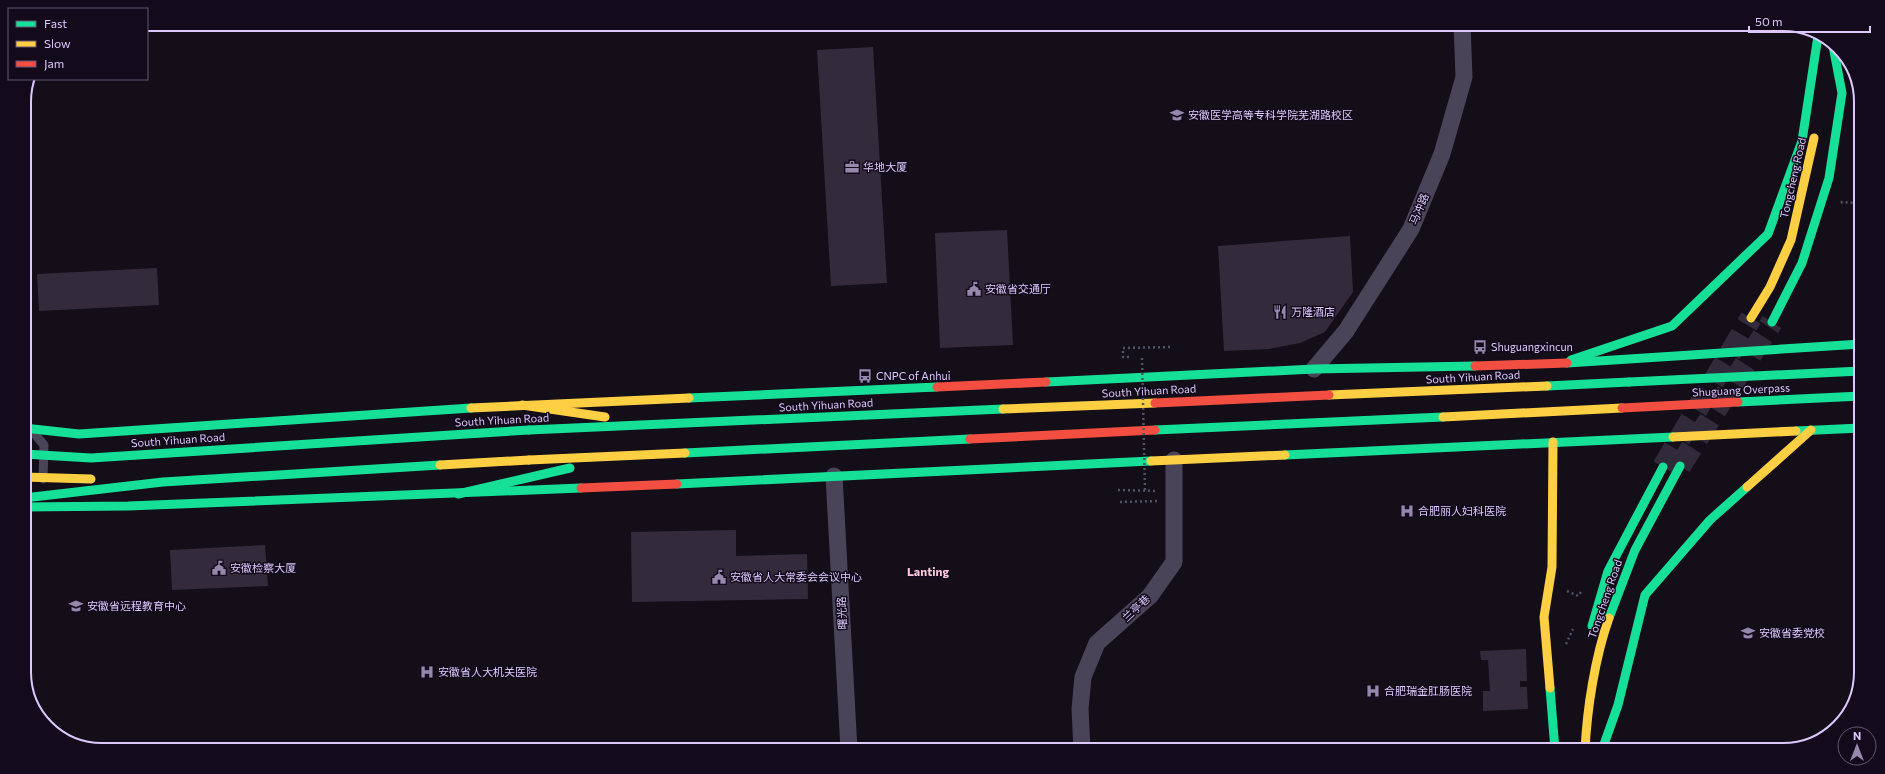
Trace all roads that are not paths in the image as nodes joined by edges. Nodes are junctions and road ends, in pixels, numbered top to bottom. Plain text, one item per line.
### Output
1 (1462, 31) edge
2 (1817, 40) edge
3 (1818, 41) edge
4 (1834, 54) edge
5 (1821, 79) dead end
6 (1817, 126) dead end
7 (1751, 318) tunnel mouth
8 (1772, 322) tunnel mouth
9 (1854, 344) edge
10 (1558, 364) junction
11 (1314, 369) junction
12 (1854, 371) edge
13 (1629, 382) joint
14 (1854, 396) edge
15 (522, 405) junction
16 (654, 425) junction
17 (1854, 428) edge
18 (31, 429) edge
19 (1811, 430) junction
20 (31, 433) edge
21 (79, 434) junction
22 (1553, 442) junction
23 (31, 454) edge
24 (624, 456) junction
25 (1174, 460) junction
26 (1680, 466) tunnel mouth
27 (1663, 467) tunnel mouth
28 (834, 476) junction
29 (31, 477) edge
30 (163, 482) junction
31 (458, 494) junction
32 (31, 497) edge
33 (69, 507) junction
34 (34, 508) joint
35 (1590, 634) dead end
36 (850, 743) edge
37 (1082, 743) edge
38 (1554, 743) edge
39 (1586, 743) edge
40 (1604, 743) edge

1 - 11 street, 马冲路
2 - 10 main road
3 - 5 main road
4 - 8 main road
6 - 7 main road, Tongcheng Road
9 - 10 main road
10 - 11 main road
11 - 15 main road
12 - 13 main road, Shuguang Overpass, bridge
13 - 16 main road, South Yihuan Road
14 - 24 main road, Shuguang Overpass, bridge
15 - 16 main road
15 - 21 main road
16 - 23 main road, South Yihuan Road, bridge
17 - 19 main road
18 - 21 main road
19 - 22 main road
19 - 40 main road
20 - 34 lane
21 - 33 lane
22 - 25 main road
22 - 38 main road
24 - 30 main road, bridge
24 - 31 main road
25 - 28 main road
25 - 37 street, 兰亭巷
26 - 39 main road, Tongcheng Road
27 - 35 main road, Tongcheng Road
28 - 31 main road
28 - 36 street, 曙光路
29 - 30 main road, bridge
30 - 32 main road, bridge
31 - 33 main road
33 - 34 main road

